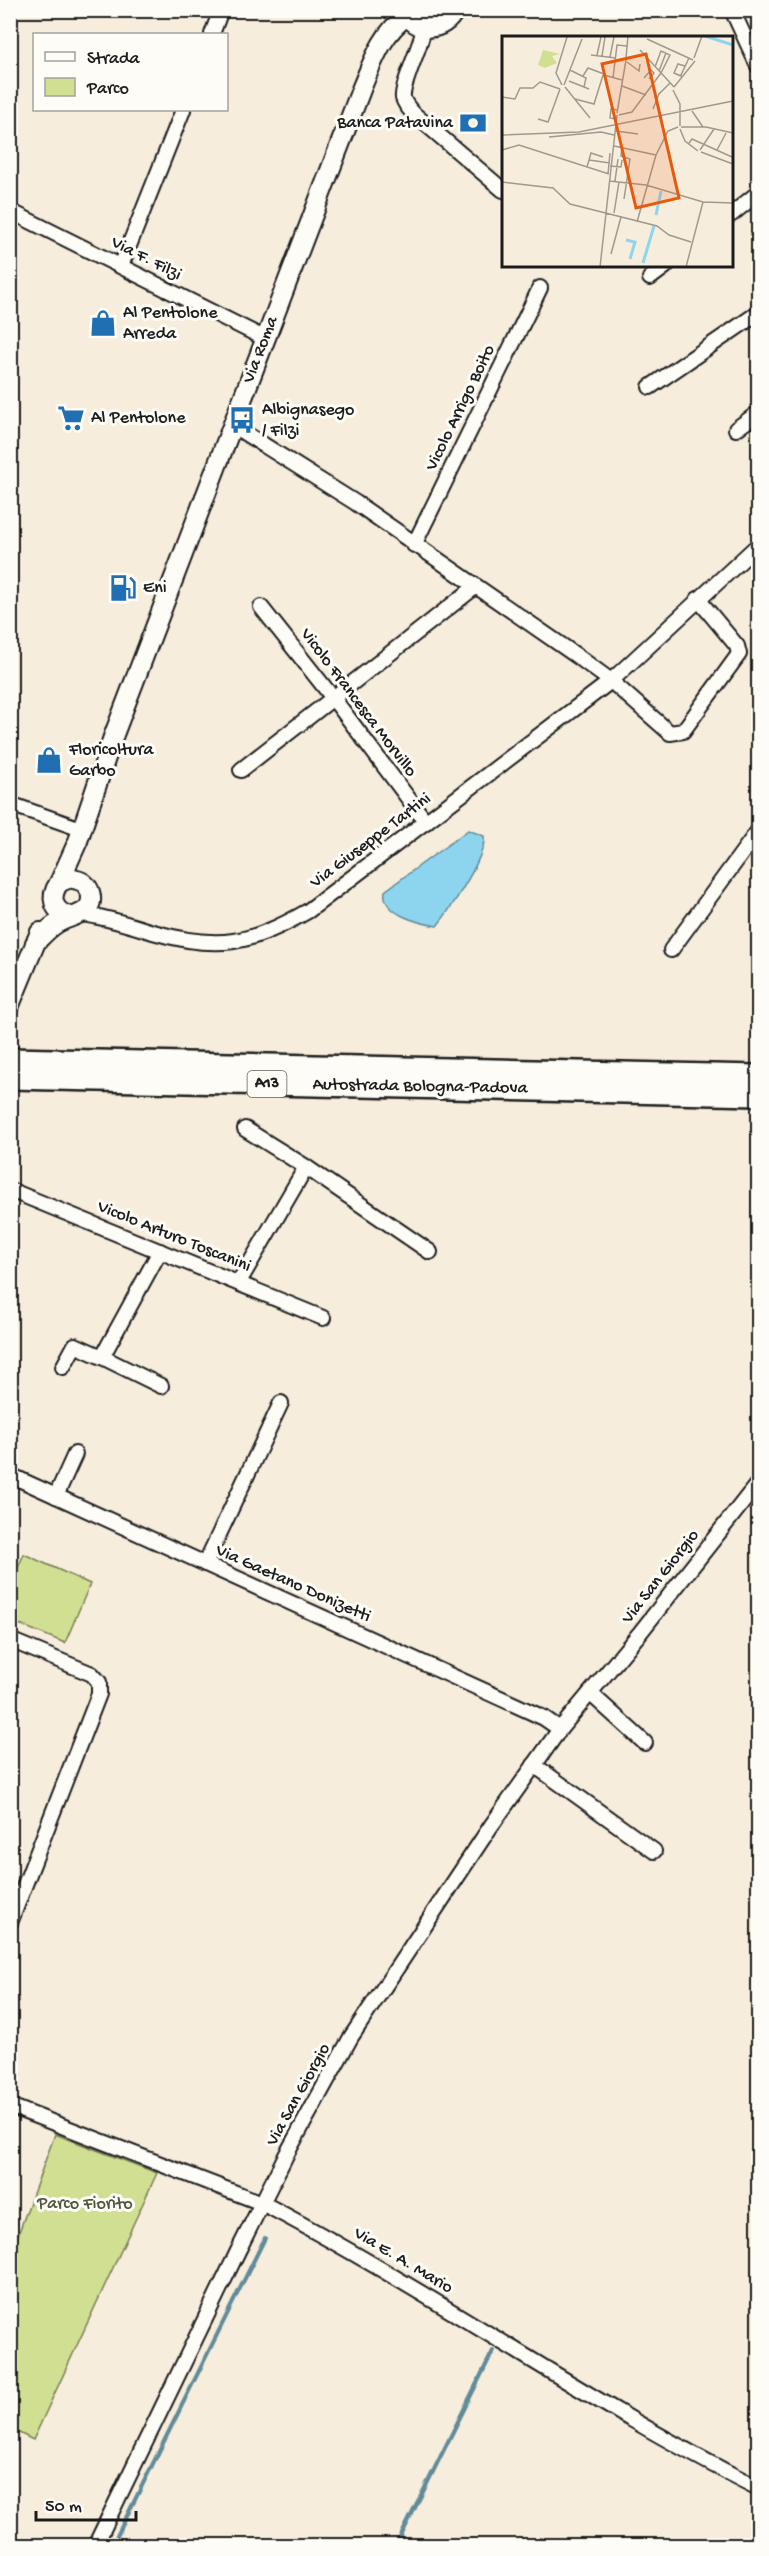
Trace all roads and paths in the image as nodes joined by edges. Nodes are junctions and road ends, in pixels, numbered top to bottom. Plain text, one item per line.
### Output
1 (221, 10) edge
2 (455, 10) edge
3 (732, 10) edge
4 (406, 13) edge
5 (424, 28) junction
6 (212, 33) edge
7 (753, 39) edge
8 (759, 66) edge
9 (183, 111) edge
10 (502, 188) edge
11 (759, 193) edge
12 (10, 211) edge
13 (733, 213) edge
14 (121, 266) junction
15 (665, 267) edge
16 (650, 278) dead end
17 (540, 288) dead end
18 (759, 314) edge
19 (266, 339) junction
20 (650, 387) dead end
21 (759, 412) edge
22 (232, 425) junction
23 (736, 429) dead end
24 (414, 545) junction
25 (759, 545) edge
26 (454, 573) junction
27 (475, 587) junction
28 (698, 599) junction
29 (454, 604) junction
30 (261, 607) dead end
31 (611, 681) junction
32 (333, 698) junction
33 (241, 770) dead end
34 (10, 804) edge
35 (426, 822) junction
36 (759, 831) edge
37 (80, 835) junction
38 (59, 883) junction
39 (87, 887) junction
40 (54, 901) junction
41 (76, 915) junction
42 (124, 921) junction
43 (35, 943) junction
44 (671, 950) dead end
45 (15, 979) edge
46 (10, 1005) edge
47 (11, 1065) edge
48 (759, 1076) edge
49 (759, 1095) edge
50 (245, 1129) dead end
51 (306, 1167) junction
52 (10, 1190) edge
53 (160, 1251) junction
54 (430, 1252) dead end
55 (239, 1282) junction
56 (323, 1318) dead end
57 (102, 1358) junction
58 (63, 1367) dead end
59 (161, 1386) dead end
60 (281, 1403) dead end
61 (75, 1454) dead end
62 (10, 1475) edge
63 (759, 1482) edge
64 (56, 1496) junction
65 (205, 1564) junction
66 (10, 1640) edge
67 (590, 1693) junction
68 (560, 1729) junction
69 (645, 1743) dead end
70 (534, 1765) junction
71 (654, 1851) dead end
72 (10, 1923) edge
73 (10, 2106) edge
74 (262, 2204) junction
75 (759, 2488) edge
76 (95, 2546) edge

1 - 6 street
2 - 5 main road
3 - 7 street
4 - 5 main road
4 - 19 main road, Via Roma
5 - 10 street
7 - 8 street
9 - 14 street
11 - 13 street
12 - 14 street, Via F. Filzi
14 - 19 street, Via F. Filzi
15 - 16 street
17 - 24 street, Vicolo Arrigo Boito
18 - 20 street
19 - 22 main road, Via Roma
21 - 23 street
22 - 24 street
22 - 37 main road, Via Roma
24 - 26 street
25 - 28 street, Via Giuseppe Tartini
26 - 27 street
26 - 29 street
27 - 29 street
27 - 31 street
28 - 31 street, Via Giuseppe Tartini
28 - 31 street
29 - 32 street
30 - 32 street, Vicolo Francesca Morvillo
31 - 35 street, Via Giuseppe Tartini
32 - 33 street
32 - 35 street, Vicolo Francesca Morvillo
34 - 37 street
35 - 42 street, Via Giuseppe Tartini
36 - 44 street
37 - 38 main road, Via Roma
37 - 39 main road, Via Roma
38 - 39 main road
38 - 40 main road
39 - 41 main road
39 - 42 street, Via Giuseppe Tartini
40 - 41 main road
40 - 43 main road
41 - 42 street, Via Giuseppe Tartini
41 - 43 main road
43 - 45 main road
45 - 46 main road
47 - 48 highway, Autostrada Bologna-Padova
47 - 49 highway, Autostrada Bologna-Padova / A13
50 - 51 street
51 - 54 street
51 - 55 street
52 - 53 street, Vicolo Arturo Toscanini
53 - 55 street, Vicolo Arturo Toscanini
53 - 57 street
55 - 56 street, Vicolo Arturo Toscanini
57 - 58 street
57 - 59 street
60 - 65 street
61 - 64 street
62 - 64 street, Via Gaetano Donizetti
63 - 67 street, Via San Giorgio
64 - 65 street, Via Gaetano Donizetti
65 - 68 street, Via Gaetano Donizetti
66 - 72 street
67 - 68 street, Via San Giorgio
67 - 69 street
68 - 70 street, Via San Giorgio
70 - 71 street
70 - 74 street, Via San Giorgio
73 - 74 street, Via E. A. Mario
74 - 75 street, Via E. A. Mario
74 - 76 street, Via San Giorgio

